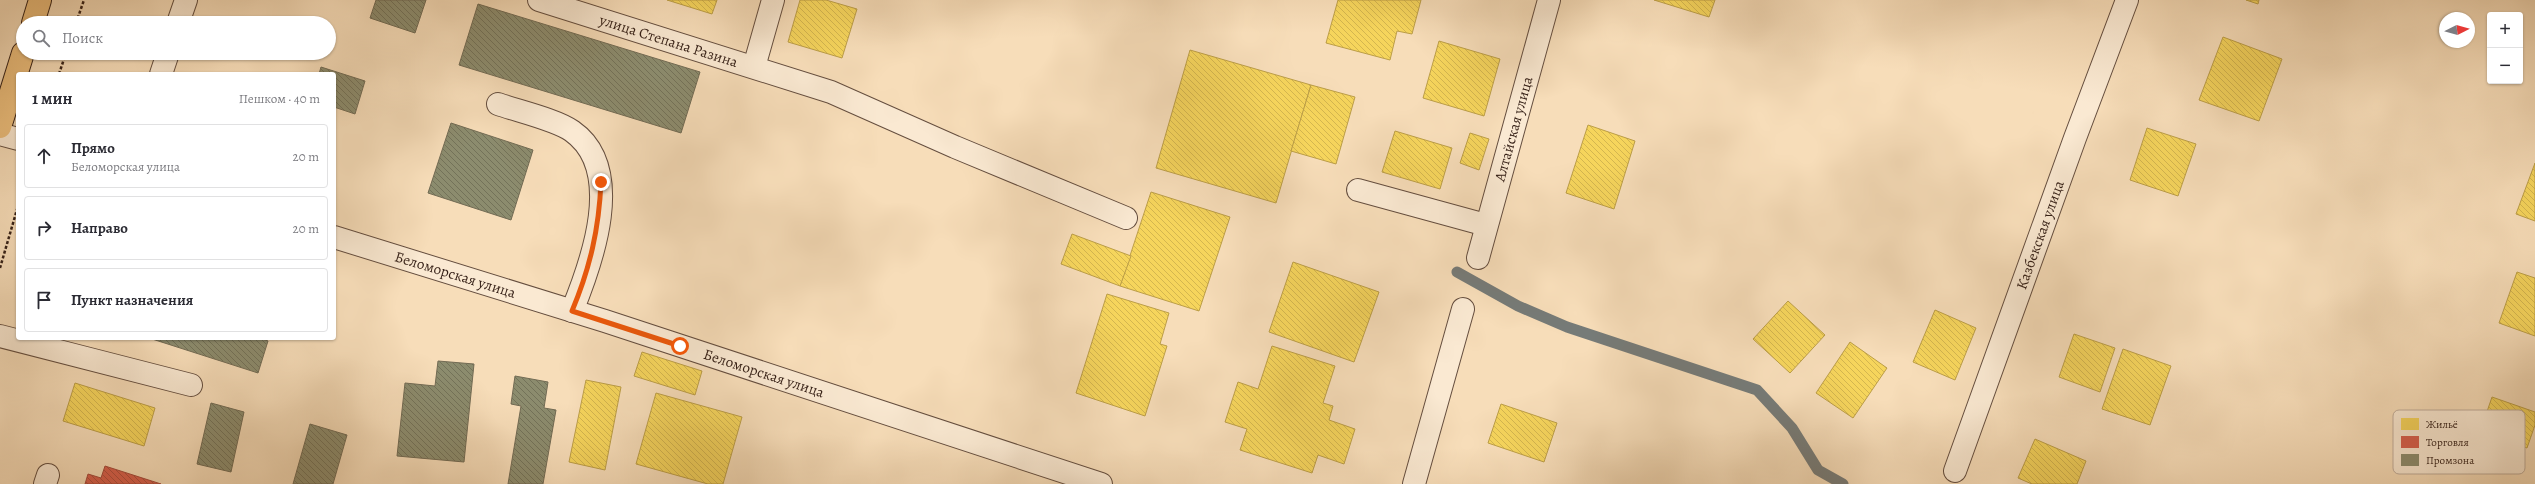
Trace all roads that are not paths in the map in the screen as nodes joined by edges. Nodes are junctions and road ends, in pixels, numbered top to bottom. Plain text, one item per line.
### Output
1 (40, 0) edge
2 (186, 0) edge
3 (539, 0) edge
4 (773, 0) edge
5 (1549, 0) edge
6 (2128, 0) edge
7 (35, 16) edge
8 (180, 16) edge
9 (22, 60) edge
10 (166, 60) edge
11 (754, 67) junction
12 (18, 72) edge
13 (162, 72) edge
14 (16, 78) edge
15 (498, 104) dead end
16 (0, 127) edge
17 (0, 134) edge
18 (16, 138) edge
19 (1358, 190) dead end
20 (1126, 218) dead end
21 (1486, 226) junction
22 (336, 238) edge
23 (1478, 258) dead end
24 (1464, 308) dead end
25 (572, 311) junction
26 (0, 336) edge
27 (191, 385) dead end
28 (1955, 471) dead end
29 (1101, 484) edge
30 (1414, 484) edge

1 - 7 highway
2 - 8 street
3 - 11 street, улица Степана Разина
4 - 11 street
5 - 21 street, Алтайская улица
6 - 28 street, Казбекская улица
9 - 12 highway
10 - 13 street
11 - 20 street, улица Степана Разина
14 - 16 highway
15 - 25 street
17 - 18 street
19 - 21 street
21 - 23 street, Алтайская улица
22 - 25 street, Беломорская улица
24 - 30 street
25 - 29 street, Беломорская улица
26 - 27 street

